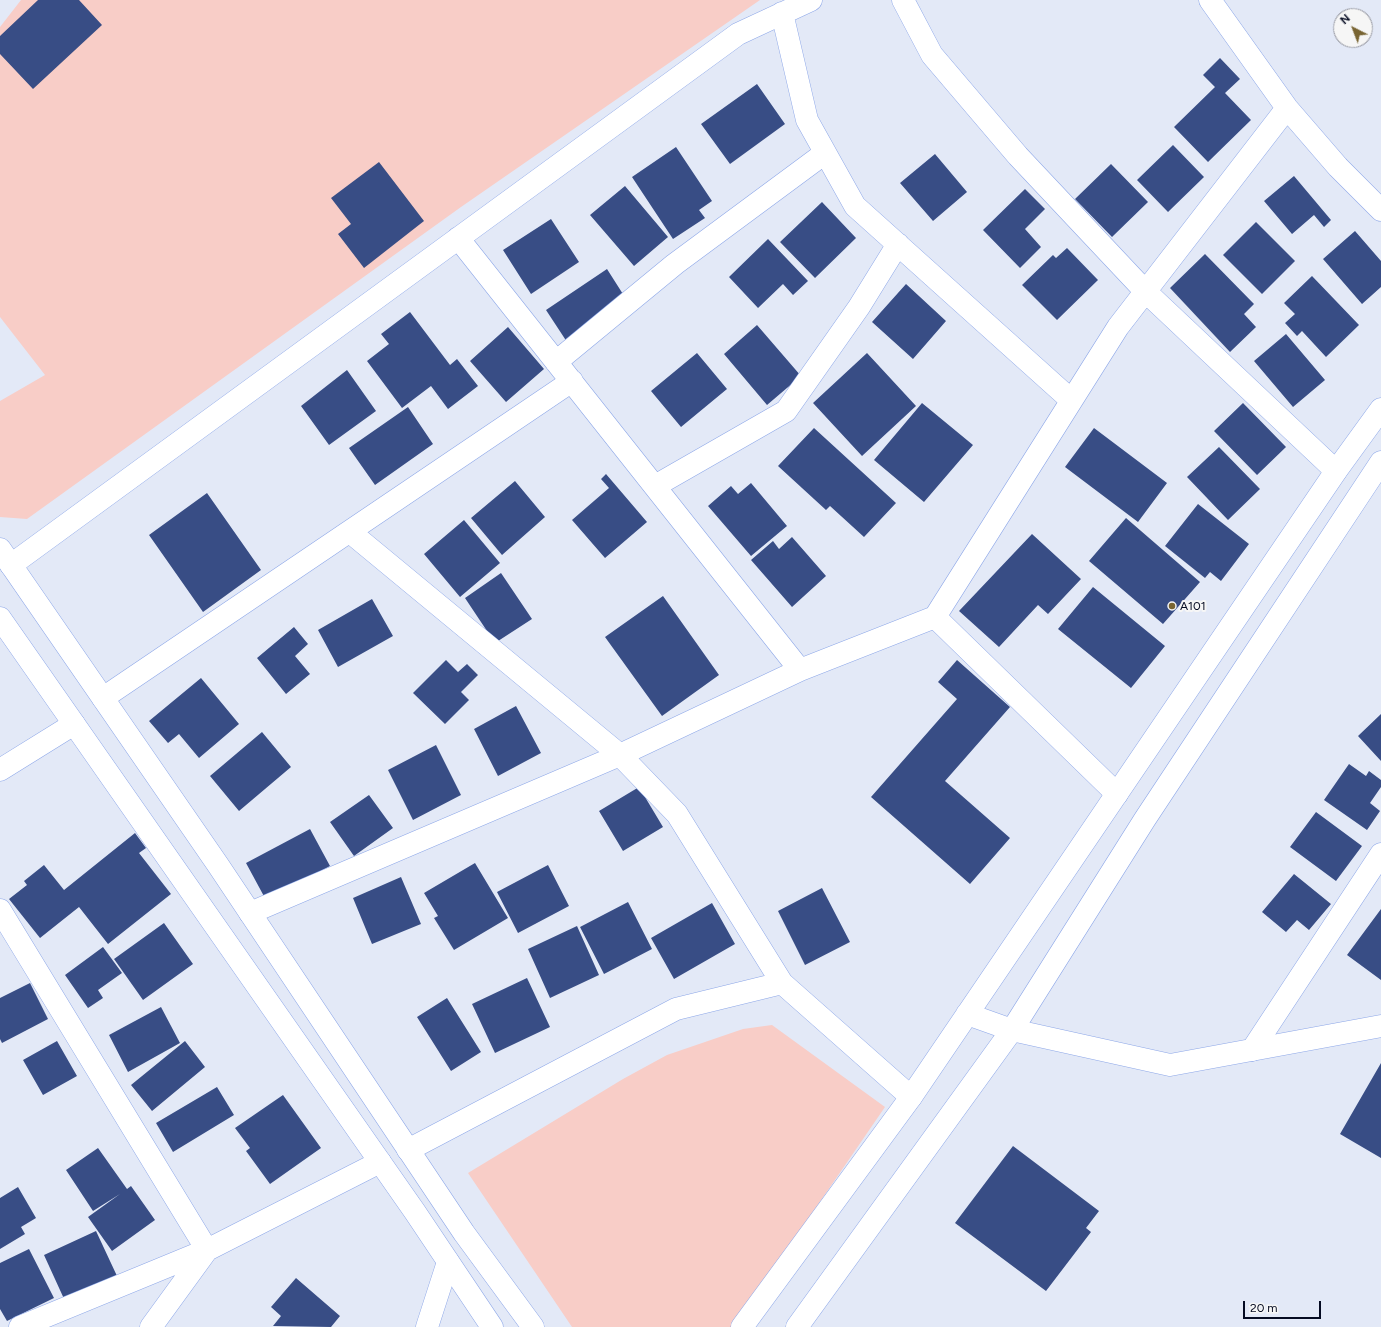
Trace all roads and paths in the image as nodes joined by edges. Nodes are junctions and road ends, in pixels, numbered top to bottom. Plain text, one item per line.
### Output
1 (811, 0) edge
2 (903, 0) edge
3 (1210, 0) edge
4 (782, 13) junction
5 (1287, 108) junction
6 (825, 153) junction
7 (1381, 210) edge
8 (458, 238) junction
9 (898, 244) junction
10 (1145, 291) junction
11 (556, 362) junction
12 (572, 381) junction
13 (1071, 400) junction
14 (1381, 409) edge
15 (1381, 462) edge
16 (1336, 472) junction
17 (655, 486) junction
18 (350, 532) junction
19 (6, 557) edge
20 (935, 617) junction
21 (0, 618) edge
22 (800, 670) junction
23 (103, 698) junction
24 (74, 724) junction
25 (620, 756) junction
26 (0, 770) edge
27 (1117, 794) junction
28 (1381, 854) edge
29 (0, 910) edge
30 (250, 913) junction
31 (782, 983) junction
32 (967, 1014) junction
33 (1381, 1026) edge
34 (1012, 1030) junction
35 (1252, 1050) junction
36 (911, 1097) junction
37 (408, 1150) junction
38 (380, 1162) junction
39 (207, 1250) junction
40 (448, 1262) junction
41 (20, 1327) edge
42 (151, 1327) edge
43 (427, 1327) edge
44 (492, 1327) edge
45 (533, 1327) edge
46 (742, 1327) edge
47 (797, 1327) edge

1 - 4 street
2 - 10 street
3 - 5 street
4 - 6 street
4 - 8 street
5 - 7 street
5 - 10 street
6 - 9 street
6 - 11 street
8 - 11 street
8 - 19 street
9 - 13 street
9 - 17 street
10 - 13 street
10 - 16 street
11 - 12 street
12 - 17 street
12 - 18 street
13 - 20 street
14 - 16 street
15 - 34 street
16 - 27 street
17 - 22 street
18 - 23 street
18 - 25 street
19 - 23 street
20 - 22 street
20 - 27 street
21 - 24 street
22 - 25 street
23 - 30 street
24 - 26 street
24 - 38 street
25 - 30 street
25 - 31 street
27 - 32 street
28 - 35 street
29 - 39 street
30 - 37 street
31 - 36 street
31 - 37 street
32 - 34 street
32 - 36 street
33 - 35 street
34 - 35 street
34 - 47 street
36 - 46 street
37 - 45 street
38 - 39 street
38 - 40 street
39 - 41 street
39 - 42 street
40 - 43 street
40 - 44 street

